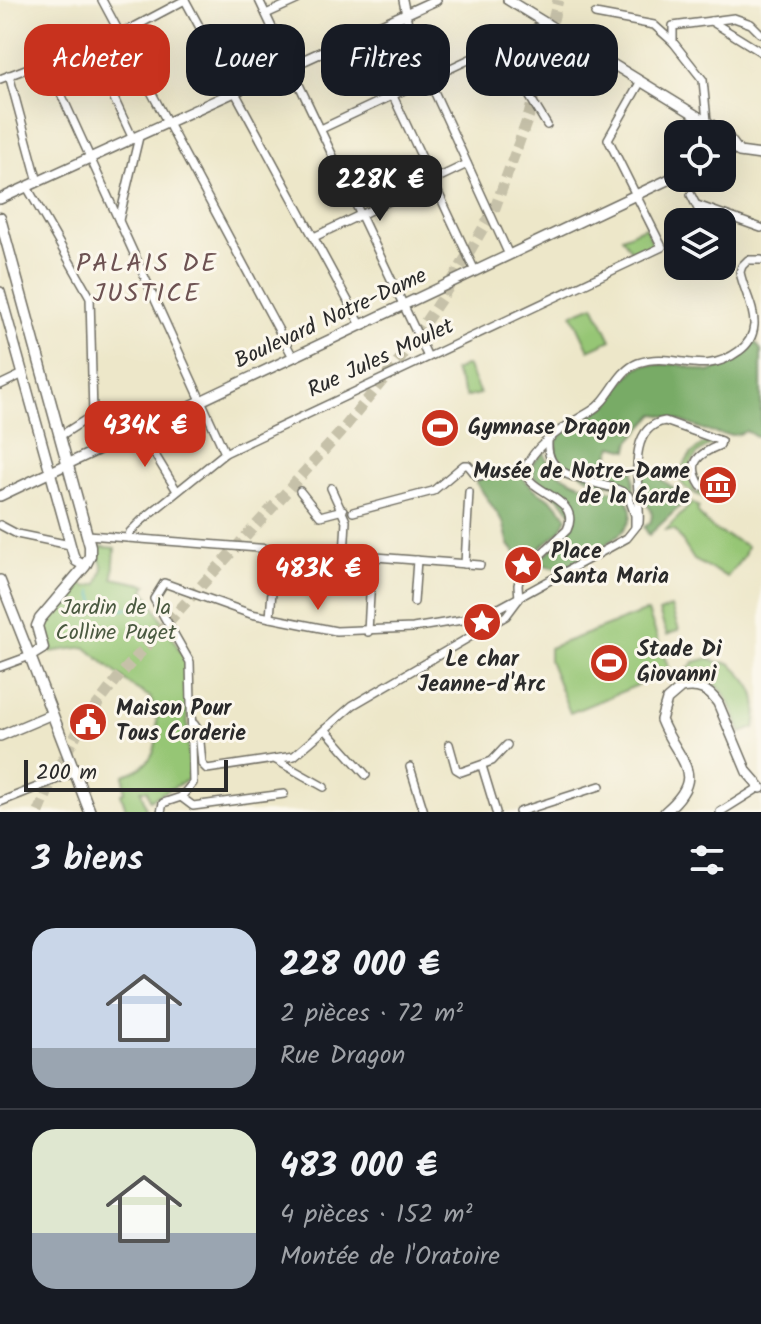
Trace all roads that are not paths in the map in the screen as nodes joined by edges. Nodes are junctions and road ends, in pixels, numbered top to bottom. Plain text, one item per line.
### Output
1 (102, 0) edge
2 (185, 0) edge
3 (259, 0) edge
4 (297, 0) edge
5 (403, 0) edge
6 (436, 0) edge
7 (508, 0) edge
8 (266, 14) junction
9 (406, 14) junction
10 (595, 14) dead end
11 (711, 21) junction
12 (547, 23) joint
13 (116, 24) edge
14 (138, 24) edge
15 (198, 24) edge
16 (271, 24) edge
17 (408, 24) edge
18 (760, 33) edge
19 (673, 42) junction
20 (752, 47) junction
21 (761, 52) edge
22 (305, 59) edge
23 (24, 69) edge
24 (9, 75) junction
25 (0, 79) edge
26 (641, 81) junction
27 (62, 96) edge
28 (115, 96) edge
29 (154, 96) edge
30 (226, 96) edge
31 (237, 96) edge
32 (305, 96) edge
33 (393, 96) joint
34 (436, 96) edge
35 (529, 96) edge
36 (705, 120) edge
37 (707, 120) edge
38 (168, 123) junction
39 (547, 125) dead end
40 (321, 129) junction
41 (136, 138) junction
42 (736, 149) edge
43 (761, 155) edge
44 (89, 158) junction
45 (467, 164) junction
46 (432, 180) junction
47 (38, 182) junction
48 (664, 182) edge
49 (27, 187) junction
50 (635, 195) junction
51 (691, 195) dead end
52 (0, 199) edge
53 (697, 205) junction
54 (698, 208) edge
55 (361, 214) junction
56 (0, 218) edge
57 (119, 222) junction
58 (761, 228) edge
59 (314, 237) junction
60 (761, 249) edge
61 (509, 255) junction
62 (759, 259) edge
63 (475, 271) junction
64 (0, 292) edge
65 (403, 305) junction
66 (361, 325) junction
67 (758, 326) edge
68 (293, 357) junction
69 (428, 357) junction
70 (23, 374) junction
71 (0, 385) edge
72 (202, 400) junction
73 (140, 430) junction
74 (60, 436) junction
75 (549, 440) junction
76 (225, 453) junction
77 (68, 464) junction
78 (50, 472) junction
79 (526, 472) junction
80 (701, 486) dead end
81 (331, 488) dead end
82 (177, 491) junction
83 (300, 491) dead end
84 (469, 492) dead end
85 (0, 496) edge
86 (343, 510) junction
87 (353, 512) dead end
88 (0, 525) edge
89 (635, 530) junction
90 (88, 535) junction
91 (128, 538) junction
92 (70, 545) junction
93 (275, 550) junction
94 (344, 555) junction
95 (372, 557) junction
96 (417, 560) junction
97 (465, 564) junction
98 (480, 565) dead end
99 (85, 566) junction
100 (1, 584) edge
101 (519, 599) junction
102 (414, 602) dead end
103 (270, 618) junction
104 (462, 620) junction
105 (368, 632) junction
106 (467, 639) junction
107 (30, 656) junction
108 (0, 667) edge
109 (52, 714) junction
110 (194, 724) junction
111 (325, 729) junction
112 (0, 736) edge
113 (449, 744) dead end
114 (507, 745) dead end
115 (276, 760) junction
116 (482, 766) junction
117 (410, 767) dead end
118 (75, 772) junction
119 (366, 775) dead end
120 (600, 786) dead end
121 (324, 787) dead end
122 (760, 787) edge
123 (284, 794) dead end
124 (181, 797) junction
125 (0, 802) edge
126 (90, 812) edge
127 (161, 812) edge
128 (424, 812) edge
129 (496, 812) edge
130 (519, 812) edge
131 (665, 812) edge
132 (720, 812) edge

1 - 13 street
2 - 14 street
2 - 15 street
3 - 8 street
4 - 8 street
5 - 9 street
6 - 9 street
7 - 12 street
8 - 16 street
9 - 17 street
9 - 22 street
10 - 19 street
11 - 18 street
11 - 19 street
11 - 20 street
12 - 26 street
18 - 20 street
19 - 37 street
20 - 21 street
23 - 24 street
24 - 25 street
24 - 47 street
26 - 36 street
26 - 50 street
27 - 44 street
28 - 41 street
29 - 38 street
30 - 38 street
31 - 59 street
32 - 40 street
33 - 40 street
33 - 46 street
34 - 45 street
35 - 39 street
38 - 41 street
38 - 68 street
40 - 55 street
41 - 44 street
41 - 57 street
42 - 43 street
44 - 47 street
44 - 57 street
45 - 46 street
45 - 61 street
46 - 55 street
46 - 63 street
47 - 49 street
48 - 50 street, Boulevard Notre-Dame
49 - 52 street
49 - 74 street
50 - 61 street, Boulevard Notre-Dame
50 - 69 street, Rue Jules Moulet
51 - 53 street
53 - 54 street
53 - 58 street
55 - 59 street
55 - 65 street
56 - 74 main road
57 - 72 street
59 - 66 street
60 - 62 street
61 - 63 street, Boulevard Notre-Dame
62 - 67 street
63 - 65 street, Boulevard Notre-Dame
64 - 70 street
65 - 66 street, Boulevard Notre-Dame
65 - 69 street
66 - 68 street, Boulevard Notre-Dame
67 - 75 street
68 - 72 street, Boulevard Notre-Dame
69 - 76 street, Rue Jules Moulet
70 - 71 street
70 - 78 street
72 - 73 street, Boulevard Notre-Dame
72 - 76 street
73 - 77 street, Boulevard Notre-Dame
73 - 82 street
74 - 77 main road
75 - 79 street
75 - 89 street
76 - 82 street, Rue Jules Moulet
77 - 78 street, Boulevard Notre-Dame
77 - 90 main road
78 - 85 street, Boulevard Notre-Dame
78 - 92 street
79 - 87 street
79 - 101 street
80 - 89 street
81 - 86 street
82 - 91 street, Rue Jules Moulet
83 - 86 street
84 - 97 street
86 - 94 street
88 - 92 street
89 - 101 street
90 - 91 street
90 - 99 main road
91 - 93 street
92 - 99 street
93 - 94 street
93 - 103 street
94 - 95 street
95 - 96 street
95 - 105 street
96 - 97 street
96 - 102 street
97 - 98 street
99 - 107 main road
100 - 107 street
101 - 104 street
101 - 106 street
103 - 105 street
103 - 110 street
104 - 105 street
104 - 106 street
106 - 111 street
107 - 108 street
107 - 109 main road
109 - 112 street
109 - 118 main road
110 - 115 street
110 - 124 street
111 - 115 street
111 - 119 street
113 - 116 street
114 - 116 street
115 - 121 street
116 - 129 street
117 - 128 street
118 - 125 street
118 - 126 main road
120 - 130 street
122 - 131 street
122 - 132 street
123 - 124 street
124 - 127 street

